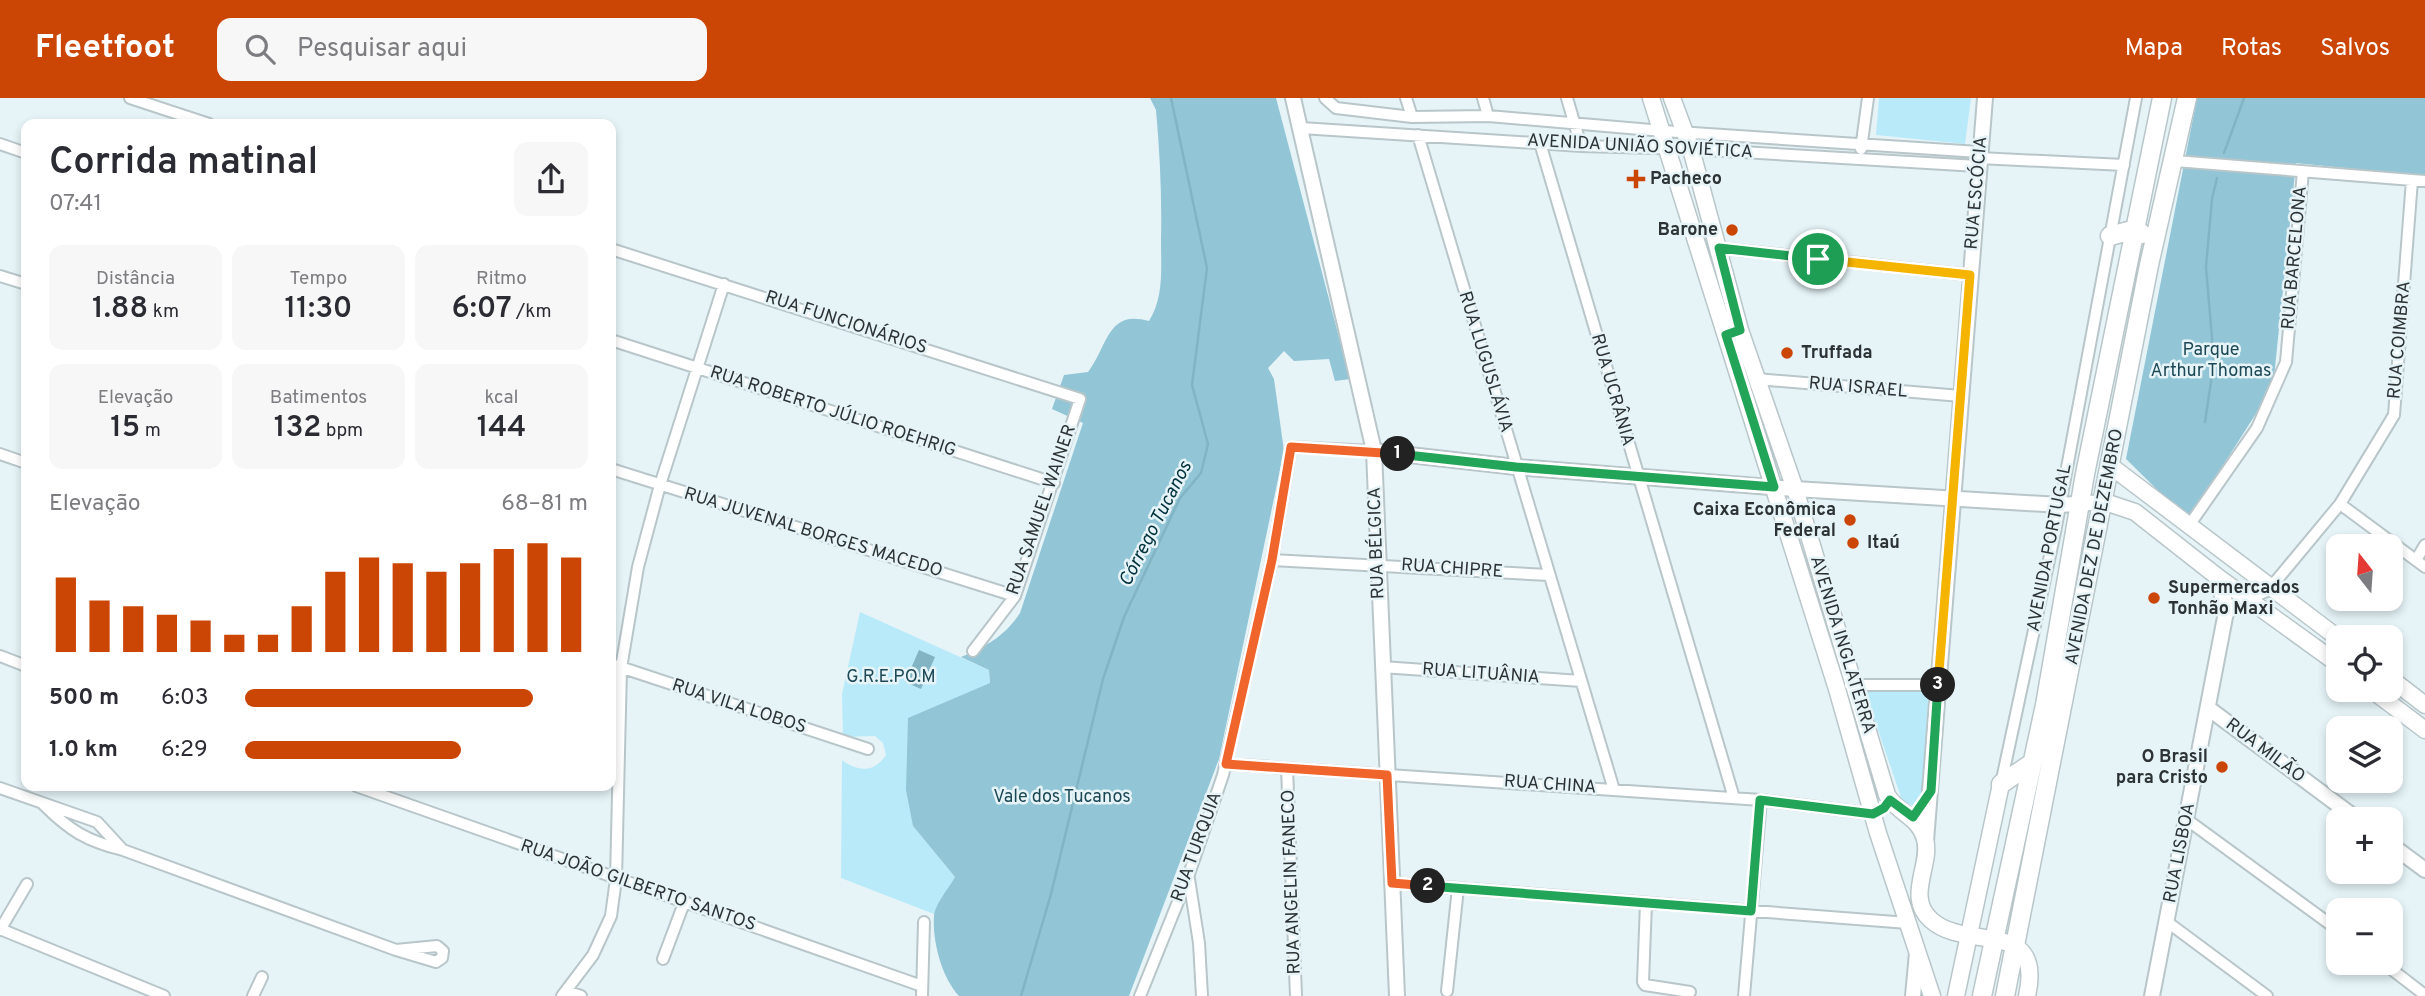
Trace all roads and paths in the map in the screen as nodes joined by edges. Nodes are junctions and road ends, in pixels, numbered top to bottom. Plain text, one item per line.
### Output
1 (130, 98) edge
2 (1293, 98) edge
3 (1325, 98) edge
4 (1406, 98) edge
5 (1483, 98) edge
6 (1567, 98) edge
7 (1651, 98) edge
8 (1672, 98) edge
9 (1868, 98) edge
10 (1985, 98) edge
11 (2136, 98) edge
12 (2162, 98) edge
13 (2187, 98) edge
14 (1488, 116) junction
15 (1412, 117) junction
16 (194, 119) edge
17 (2158, 120) junction
18 (1575, 125) junction
19 (1301, 128) junction
20 (1663, 131) junction
21 (1685, 132) junction
22 (1418, 135) junction
23 (1540, 143) junction
24 (1862, 143) junction
25 (0, 144) edge
26 (1581, 146) junction
27 (1668, 148) junction
28 (1691, 149) junction
29 (21, 151) edge
30 (1979, 158) junction
31 (1860, 159) junction
32 (2175, 161) junction
33 (2123, 165) junction
34 (2302, 171) junction
35 (2412, 180) junction
36 (2425, 181) edge
37 (2136, 229) junction
38 (2110, 236) junction
39 (1719, 248) junction
40 (616, 251) edge
41 (2150, 265) junction
42 (1970, 275) junction
43 (0, 276) edge
44 (21, 282) edge
45 (724, 284) junction
46 (1728, 315) junction
47 (1733, 332) junction
48 (616, 342) edge
49 (697, 368) junction
50 (1756, 379) junction
51 (1961, 396) junction
52 (1080, 400) joint
53 (1374, 451) junction
54 (0, 454) edge
55 (21, 461) edge
56 (1516, 467) junction
57 (2112, 467) junction
58 (616, 471) edge
59 (1637, 477) junction
60 (1054, 484) junction
61 (660, 485) junction
62 (1774, 487) junction
63 (1795, 489) junction
64 (1954, 499) junction
65 (2079, 502) junction
66 (2105, 502) junction
67 (2060, 505) junction
68 (2340, 505) junction
69 (2188, 527) junction
70 (2425, 545) edge
71 (1272, 560) junction
72 (2420, 563) edge
73 (1377, 564) junction
74 (1549, 575) junction
75 (2219, 578) junction
76 (2271, 587) junction
77 (1015, 596) junction
78 (2248, 597) junction
79 (2226, 612) junction
80 (2326, 629) edge
81 (973, 651) dead end
82 (2326, 655) edge
83 (0, 656) edge
84 (21, 664) edge
85 (616, 666) edge
86 (1382, 667) junction
87 (1581, 681) junction
88 (1855, 684) junction
89 (1938, 685) junction
90 (2403, 688) edge
91 (1837, 689) junction
92 (2388, 702) edge
93 (2425, 705) edge
94 (2208, 708) junction
95 (2419, 725) edge
96 (868, 749) dead end
97 (2032, 763) junction
98 (1226, 764) junction
99 (1287, 768) junction
100 (1387, 775) junction
101 (2001, 784) junction
102 (0, 788) edge
103 (1614, 790) junction
104 (370, 791) edge
105 (1931, 791) junction
106 (1734, 798) junction
107 (1760, 800) junction
108 (1890, 800) junction
109 (43, 804) junction
110 (2341, 807) edge
111 (72, 812) junction
112 (1873, 814) junction
113 (1913, 817) junction
114 (2186, 819) junction
115 (64, 827) junction
116 (104, 830) junction
117 (94, 841) junction
118 (1926, 841) junction
119 (123, 850) junction
120 (2403, 854) edge
121 (2425, 870) edge
122 (1188, 877) junction
123 (616, 879) junction
124 (1392, 883) junction
125 (27, 884) dead end
126 (1458, 888) junction
127 (684, 903) junction
128 (1647, 903) junction
129 (1751, 911) junction
130 (2166, 921) junction
131 (2326, 921) edge
132 (924, 922) dead end
133 (1909, 923) junction
134 (1939, 927) junction
135 (0, 929) edge
136 (1969, 934) junction
137 (1994, 940) junction
138 (422, 945) junction
139 (2016, 946) junction
140 (1917, 948) junction
141 (396, 950) junction
142 (419, 958) junction
143 (663, 959) dead end
144 (2399, 975) edge
145 (262, 977) dead end
146 (922, 991) edge
147 (1447, 991) dead end
148 (1689, 992) dead end
149 (564, 993) edge
150 (2425, 995) edge
151 (164, 996) edge
152 (253, 996) edge
153 (581, 996) edge
154 (1140, 996) edge
155 (1202, 996) edge
156 (1296, 996) edge
157 (1397, 996) edge
158 (1744, 996) edge
159 (1913, 996) edge
160 (1932, 996) edge
161 (1956, 996) edge
162 (1982, 996) edge
163 (2006, 996) edge
164 (2027, 996) edge
165 (2152, 996) edge
166 (2267, 996) edge

1 - 16 street
2 - 19 street, RUA BÉLGICA
3 - 15 street, AVENIDA UNIÃO SOVIÉTICA
4 - 15 street
5 - 14 street
6 - 18 street
7 - 20 main road, AVENIDA INGLATERRA
8 - 21 main road, AVENIDA INGLATERRA
9 - 24 street
10 - 30 street, RUA ESCÓCIA
11 - 33 street, AVENIDA PORTUGAL
12 - 17 highway, AVENIDA DEZ DE DEZEMBRO
13 - 32 highway, AVENIDA DEZ DE DEZEMBRO
14 - 15 street, AVENIDA UNIÃO SOVIÉTICA
14 - 18 street, AVENIDA UNIÃO SOVIÉTICA
17 - 32 highway
17 - 37 highway, AVENIDA DEZ DE DEZEMBRO
18 - 20 street, AVENIDA UNIÃO SOVIÉTICA
18 - 26 street
19 - 22 street, AVENIDA UNIÃO SOVIÉTICA
19 - 53 street, RUA BÉLGICA
20 - 21 street, AVENIDA UNIÃO SOVIÉTICA
20 - 27 main road, AVENIDA INGLATERRA
21 - 24 street, AVENIDA UNIÃO SOVIÉTICA
21 - 28 main road, AVENIDA INGLATERRA
22 - 23 street, AVENIDA UNIÃO SOVIÉTICA
22 - 56 street, RUA LUGUSLÁVIA
23 - 26 street, AVENIDA UNIÃO SOVIÉTICA
23 - 59 street, RUA UCRÂNIA
24 - 30 street, AVENIDA UNIÃO SOVIÉTICA
24 - 31 street
25 - 29 street
26 - 27 street, AVENIDA UNIÃO SOVIÉTICA
27 - 28 street, AVENIDA UNIÃO SOVIÉTICA
27 - 46 main road, AVENIDA INGLATERRA
28 - 31 street, AVENIDA UNIÃO SOVIÉTICA
28 - 39 main road, AVENIDA INGLATERRA
30 - 31 street, AVENIDA UNIÃO SOVIÉTICA
30 - 33 street
30 - 42 street, RUA ESCÓCIA
32 - 34 street
32 - 41 highway, AVENIDA DEZ DE DEZEMBRO
33 - 38 street, AVENIDA PORTUGAL
34 - 35 street
34 - 69 street, RUA BARCELONA
35 - 36 street
35 - 68 street, RUA COIMBRA
37 - 38 highway
37 - 41 highway
37 - 65 highway, AVENIDA DEZ DE DEZEMBRO
38 - 67 street, AVENIDA PORTUGAL
39 - 42 street
39 - 46 main road, AVENIDA INGLATERRA
40 - 45 street, RUA FUNCIONÁRIOS
41 - 57 highway, AVENIDA DEZ DE DEZEMBRO
42 - 51 street, RUA ESCÓCIA
43 - 44 street
45 - 49 street
45 - 52 street, RUA FUNCIONÁRIOS
46 - 47 main road, AVENIDA INGLATERRA
47 - 50 main road, AVENIDA INGLATERRA
47 - 62 main road, AVENIDA INGLATERRA
48 - 49 street, RUA ROBERTO JÚLIO ROEHRIG
49 - 60 street, RUA ROBERTO JÚLIO ROEHRIG
49 - 61 street
50 - 51 street, RUA ISRAEL
50 - 63 main road, AVENIDA INGLATERRA
51 - 64 street, RUA ESCÓCIA
52 - 60 street, RUA SAMUEL WAINER
53 - 56 street
53 - 71 street, RUA TURQUIA
53 - 73 street, RUA BÉLGICA
54 - 55 street
56 - 59 street
56 - 74 street, RUA LUGUSLÁVIA
57 - 66 highway, AVENIDA DEZ DE DEZEMBRO
57 - 69 main road
58 - 61 street, RUA JUVENAL BORGES MACEDO
59 - 62 street
59 - 106 street, RUA UCRÂNIA
60 - 77 street, RUA SAMUEL WAINER
61 - 77 street, RUA JUVENAL BORGES MACEDO
61 - 85 street
62 - 63 street
62 - 91 main road, AVENIDA INGLATERRA
63 - 64 street
63 - 88 main road, AVENIDA INGLATERRA
64 - 67 street
64 - 89 street, RUA ESCÓCIA
65 - 66 street
65 - 67 street
65 - 97 highway, AVENIDA DEZ DE DEZEMBRO
66 - 75 main road
66 - 139 highway, AVENIDA DEZ DE DEZEMBRO
67 - 101 street, AVENIDA PORTUGAL
68 - 72 street
68 - 76 street, RUA COIMBRA
69 - 76 main road
70 - 72 street
71 - 73 street, RUA CHIPRE
71 - 98 street, RUA TURQUIA
73 - 74 street, RUA CHIPRE
73 - 86 street, RUA BÉLGICA
74 - 87 street, RUA LUGUSLÁVIA
75 - 78 main road
75 - 79 main road
76 - 78 street
76 - 80 main road
77 - 81 street, RUA SAMUEL WAINER
78 - 79 street
78 - 82 main road
79 - 94 street, RUA LISBOA
83 - 84 street
85 - 96 street, RUA VILA LOBOS
85 - 123 street
86 - 87 street, RUA LITUÂNIA
86 - 100 street, RUA BÉLGICA
87 - 103 street, RUA LUGUSLÁVIA
88 - 89 street
88 - 91 street
88 - 108 main road, AVENIDA INGLATERRA
89 - 105 street, RUA ESCÓCIA
90 - 93 main road
91 - 112 main road, AVENIDA INGLATERRA
92 - 95 main road
93 - 95 street
94 - 110 street, RUA MILÃO
94 - 114 street, RUA LISBOA
97 - 101 highway
97 - 137 highway, AVENIDA DEZ DE DEZEMBRO
98 - 99 street, RUA CHINA
98 - 122 street, RUA TURQUIA
99 - 100 street, RUA CHINA
99 - 156 street, RUA ANGELIN FANECO
100 - 103 street, RUA CHINA
100 - 124 street, RUA BÉLGICA
101 - 136 main road, AVENIDA PORTUGAL
102 - 109 street
103 - 106 street, RUA CHINA
104 - 123 street, RUA JOÃO GILBERTO SANTOS
105 - 113 street
105 - 118 street, RUA ESCÓCIA
106 - 107 street, RUA CHINA
107 - 112 street, RUA CHINA
107 - 129 street
108 - 112 main road
108 - 113 main road
109 - 111 street
109 - 115 street
111 - 115 street
111 - 116 street
112 - 133 main road, AVENIDA INGLATERRA
113 - 118 main road
114 - 130 street, RUA LISBOA
114 - 131 street
115 - 117 street
116 - 117 street
116 - 119 street
117 - 119 street
118 - 134 main road
119 - 141 street
120 - 121 street
122 - 154 street, RUA TURQUIA
122 - 155 street
123 - 127 street, RUA JOÃO GILBERTO SANTOS
123 - 149 street
124 - 126 street
124 - 157 street, RUA BÉLGICA
125 - 135 street
126 - 128 street
126 - 147 street
127 - 143 street
127 - 146 street, RUA JOÃO GILBERTO SANTOS
128 - 129 street
128 - 148 street
129 - 133 street
129 - 158 street
130 - 165 street, RUA LISBOA
130 - 166 street
132 - 146 street
133 - 140 main road, AVENIDA INGLATERRA
134 - 136 main road
134 - 140 main road
135 - 151 street
136 - 137 main road
136 - 161 main road, AVENIDA PORTUGAL
137 - 139 main road
137 - 162 highway, AVENIDA DEZ DE DEZEMBRO
138 - 141 street
138 - 142 street
138 - 142 street
139 - 163 highway, AVENIDA DEZ DE DEZEMBRO
139 - 164 main road
140 - 159 street
140 - 160 main road, AVENIDA INGLATERRA
141 - 142 street
144 - 150 street
145 - 152 street
149 - 153 street

